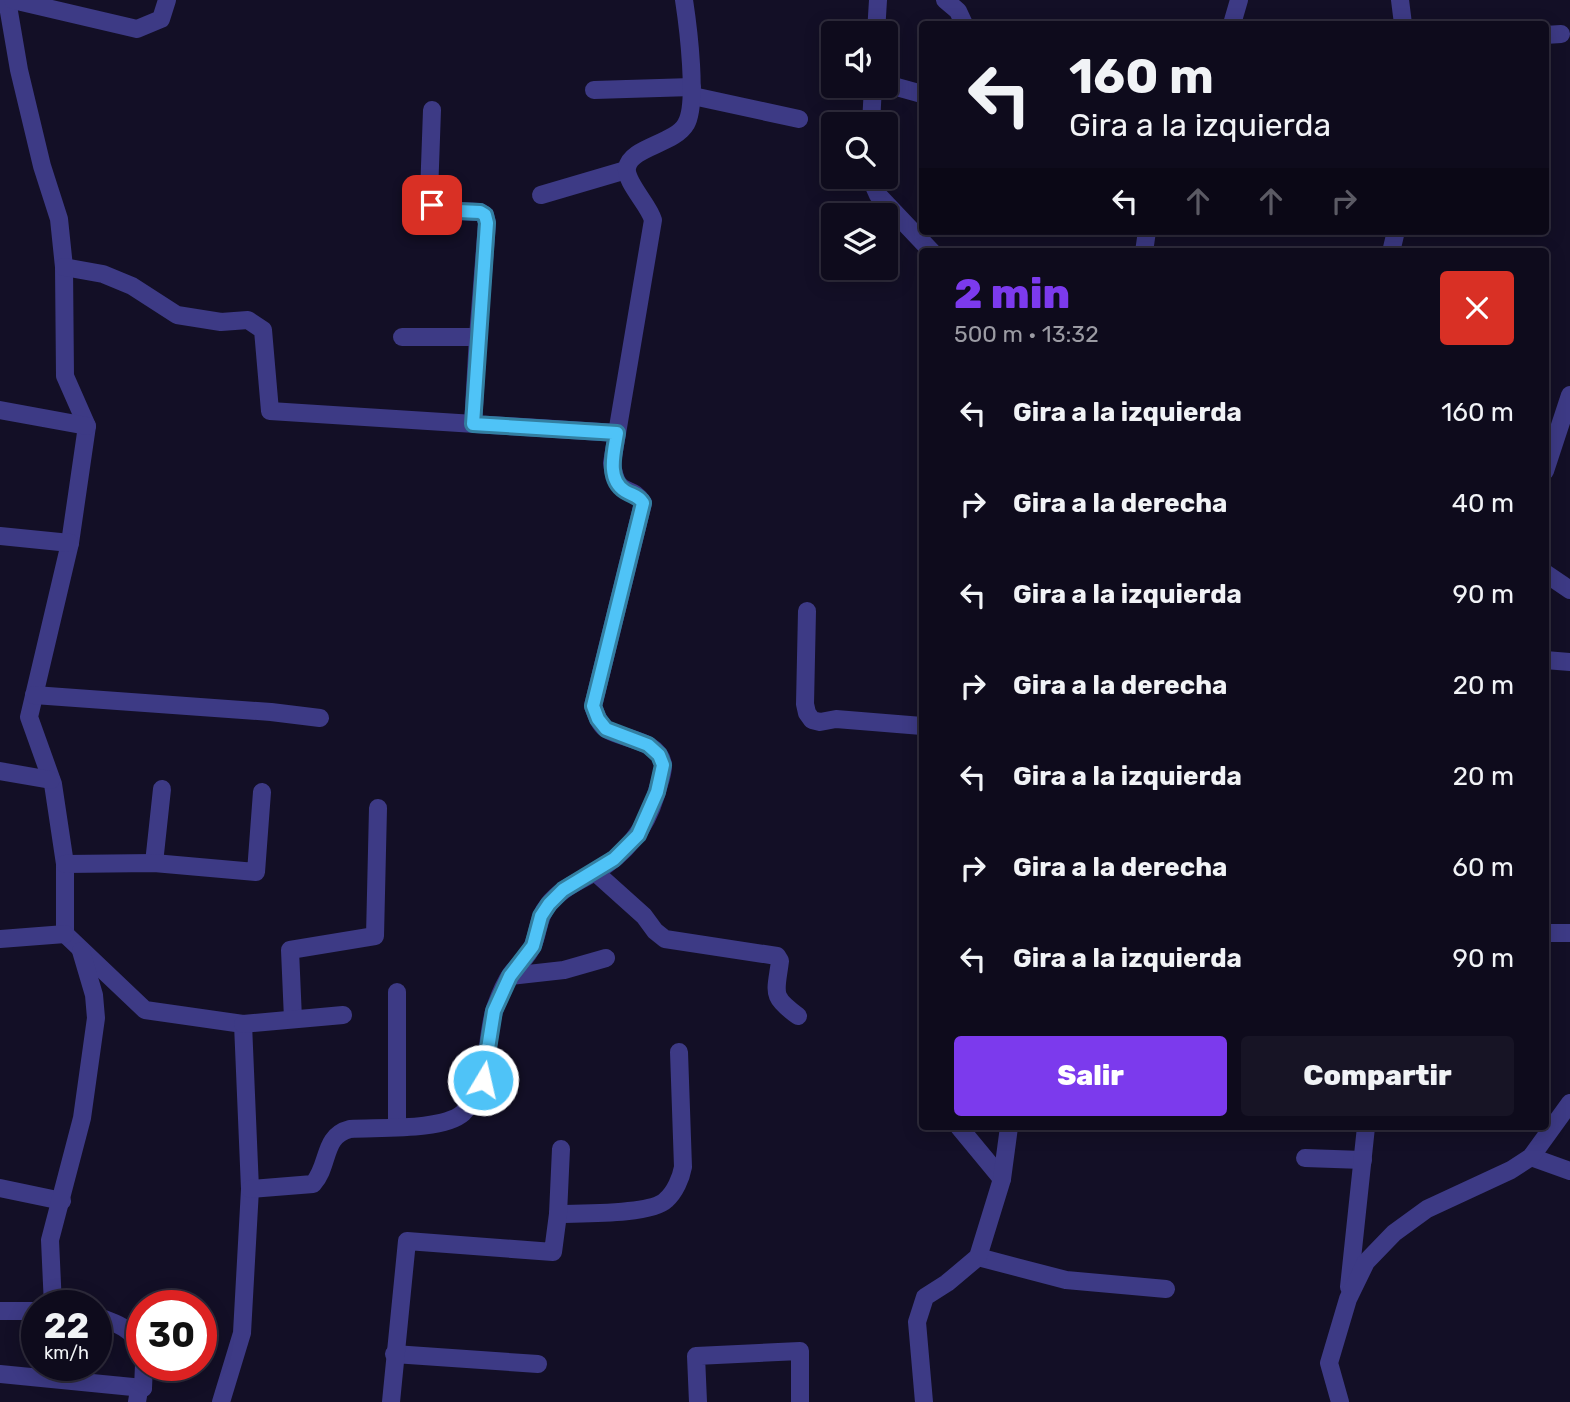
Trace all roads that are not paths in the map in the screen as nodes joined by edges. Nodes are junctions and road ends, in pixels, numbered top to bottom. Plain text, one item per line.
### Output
1 (7, 0) edge
2 (13, 0) edge
3 (167, 0) edge
4 (684, 0) edge
5 (878, 0) edge
6 (945, 0) edge
7 (1239, 0) edge
8 (1400, 0) edge
9 (877, 21) edge
10 (963, 21) edge
11 (1233, 21) edge
12 (1403, 21) edge
13 (898, 87) edge
14 (594, 90) dead end
15 (692, 92) junction
16 (919, 93) edge
17 (432, 110) dead end
18 (799, 120) dead end
19 (626, 170) junction
20 (875, 189) edge
21 (541, 195) dead end
22 (928, 248) edge
23 (64, 267) junction
24 (402, 337) dead end
25 (478, 337) junction
26 (1570, 395) edge
27 (0, 411) edge
28 (473, 424) junction
29 (87, 426) junction
30 (617, 433) junction
31 (1549, 459) edge
32 (0, 536) edge
33 (70, 543) junction
34 (1549, 576) edge
35 (1570, 590) edge
36 (807, 611) dead end
37 (1549, 660) edge
38 (1570, 662) edge
39 (34, 695) junction
40 (320, 718) dead end
41 (919, 726) edge
42 (0, 771) edge
43 (51, 780) junction
44 (162, 789) dead end
45 (262, 792) dead end
46 (378, 808) dead end
47 (154, 863) junction
48 (65, 864) junction
49 (595, 872) junction
50 (1549, 933) edge
51 (1570, 933) edge
52 (65, 934) junction
53 (0, 939) edge
54 (81, 951) junction
55 (606, 958) dead end
56 (510, 976) junction
57 (397, 992) dead end
58 (343, 1015) dead end
59 (798, 1016) dead end
60 (293, 1018) junction
61 (243, 1024) junction
62 (679, 1052) dead end
63 (1570, 1103) edge
64 (397, 1126) junction
65 (961, 1130) edge
66 (1009, 1130) edge
67 (1366, 1130) edge
68 (561, 1149) dead end
69 (1531, 1157) junction
70 (1305, 1158) dead end
71 (1363, 1160) junction
72 (1570, 1171) edge
73 (1002, 1179) junction
74 (0, 1188) edge
75 (250, 1189) junction
76 (62, 1200) junction
77 (558, 1214) junction
78 (978, 1257) junction
79 (1166, 1289) dead end
80 (52, 1290) edge
81 (1348, 1298) junction
82 (0, 1311) edge
83 (21, 1311) edge
84 (394, 1354) junction
85 (537, 1364) dead end
86 (0, 1374) edge
87 (140, 1395) edge
88 (221, 1402) edge
89 (391, 1402) edge
90 (698, 1402) edge
91 (800, 1402) edge
92 (925, 1402) edge
93 (1340, 1402) edge

1 - 23 street
2 - 3 street
4 - 15 street
5 - 9 street
6 - 10 street
7 - 11 street
8 - 12 street
13 - 16 street
14 - 15 street
15 - 18 street
15 - 19 street
17 - 25 street
19 - 21 street
19 - 30 street
20 - 22 street
23 - 28 street
23 - 29 street
24 - 25 street
25 - 28 street
26 - 31 street
27 - 29 street
28 - 30 street
29 - 33 street
30 - 49 street
32 - 33 street
33 - 39 street
34 - 35 street
36 - 41 street
37 - 38 street
39 - 40 street
39 - 43 street
42 - 43 street
43 - 48 street
44 - 47 street
45 - 47 street
46 - 60 street
47 - 48 street
48 - 52 street
49 - 56 street
49 - 59 street
50 - 51 street
52 - 53 street
52 - 54 street
54 - 61 street
54 - 76 street
55 - 56 street
56 - 64 street
57 - 64 street
58 - 60 street
60 - 61 street
61 - 75 street
62 - 77 street
63 - 69 street
64 - 75 street
65 - 73 street
66 - 73 street
67 - 71 street
68 - 77 street
69 - 72 street
69 - 81 street
70 - 71 street
71 - 81 street
73 - 78 street
74 - 76 street
75 - 88 street
76 - 80 street
77 - 84 street
78 - 79 street
78 - 92 street
81 - 93 street
82 - 83 street
84 - 85 street
84 - 89 street
86 - 87 street
90 - 91 street

